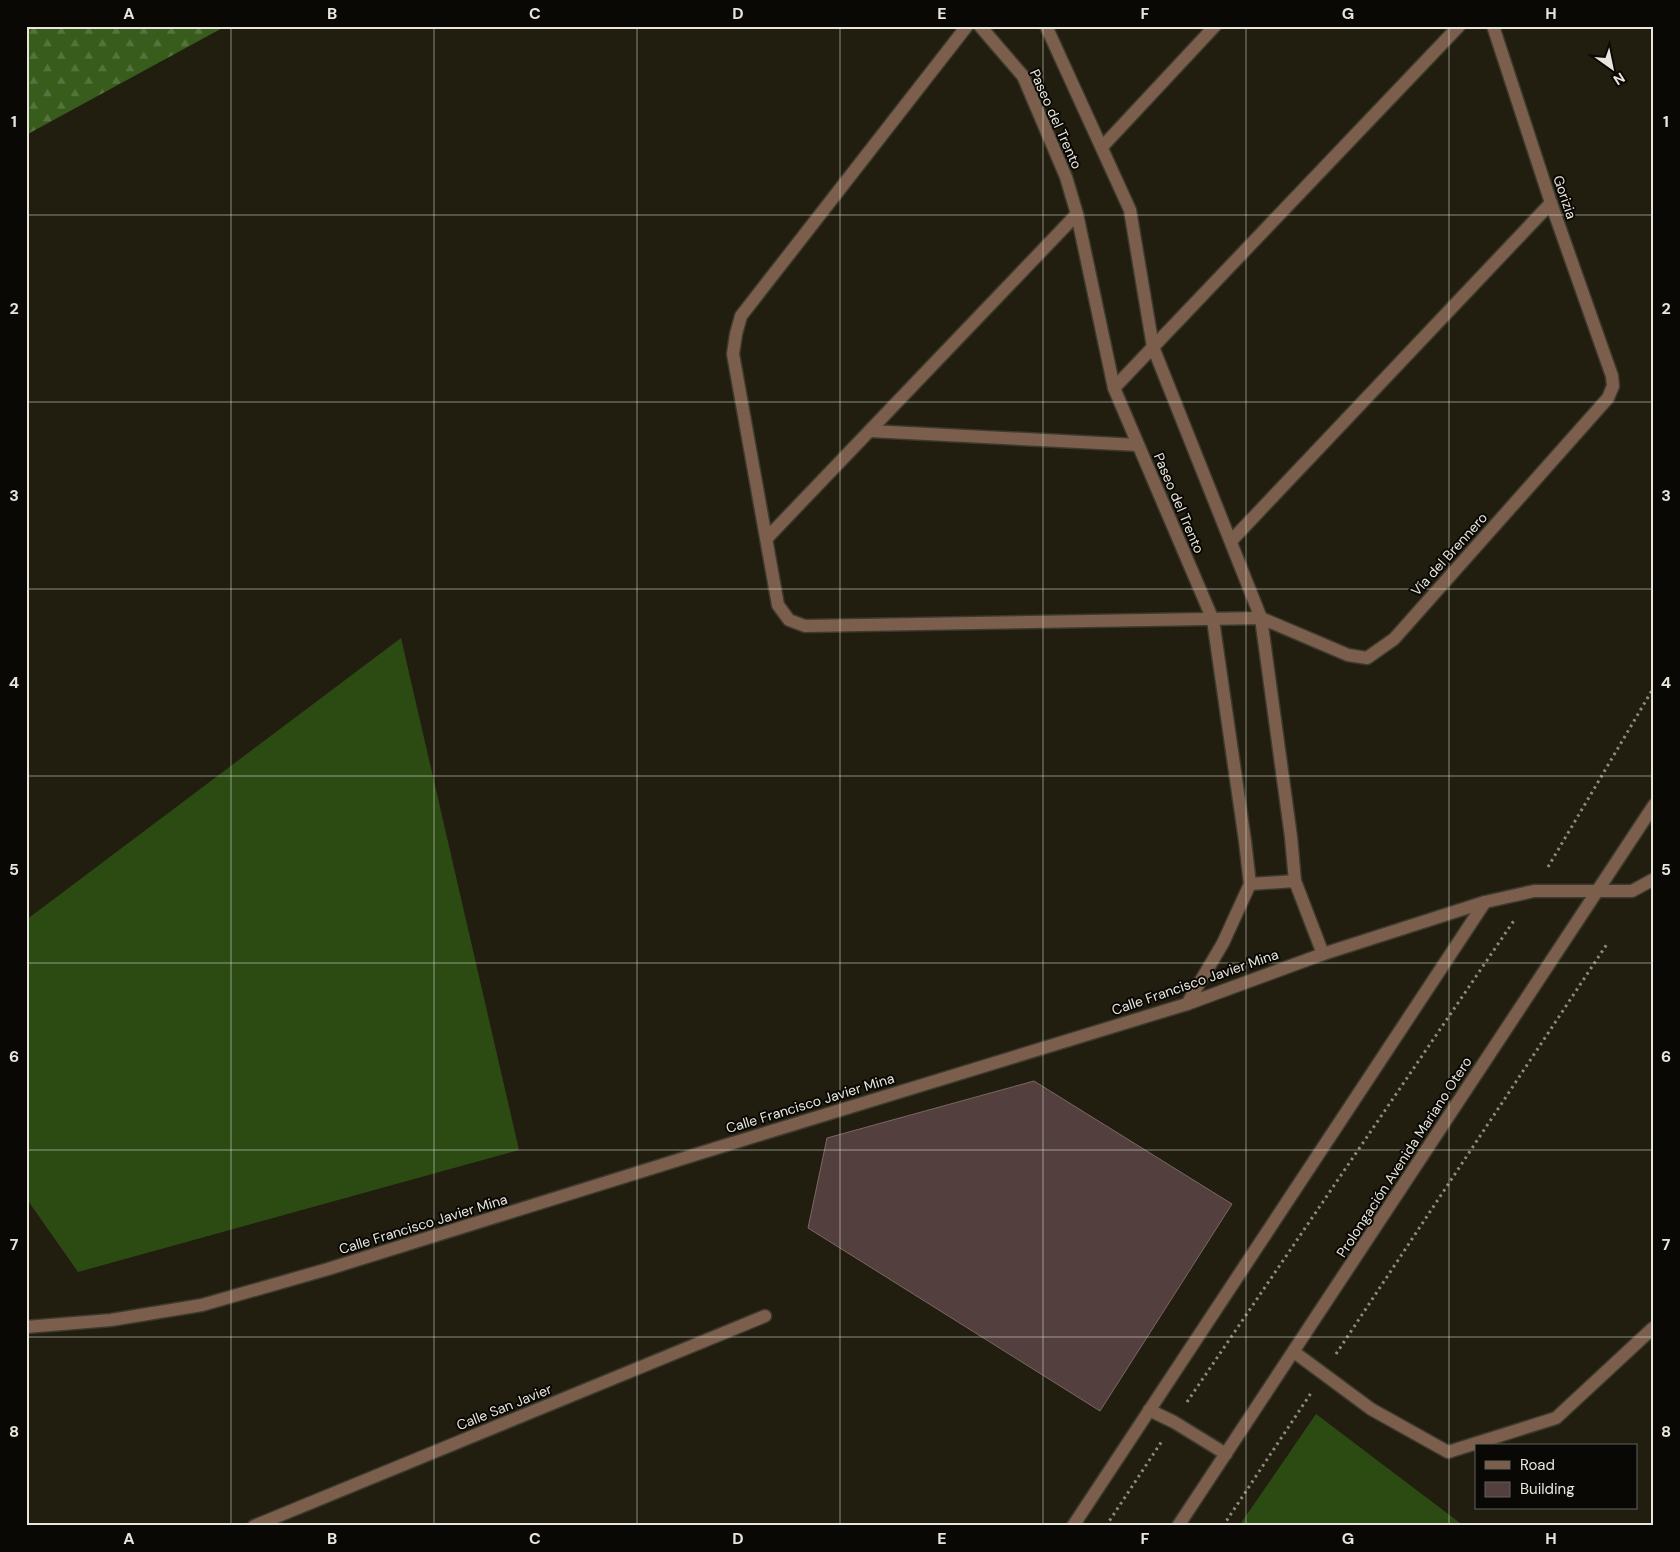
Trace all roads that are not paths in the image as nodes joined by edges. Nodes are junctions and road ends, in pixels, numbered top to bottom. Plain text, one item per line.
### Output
1 (968, 26) edge
2 (980, 26) edge
3 (1046, 26) edge
4 (1215, 26) edge
5 (1459, 26) edge
6 (1493, 26) edge
7 (1102, 147) junction
8 (1551, 203) junction
9 (1077, 214) junction
10 (1153, 347) junction
11 (1612, 376) joint
12 (1114, 388) junction
13 (870, 431) junction
14 (1138, 445) junction
15 (767, 538) junction
16 (1231, 541) junction
17 (1261, 618) junction
18 (1213, 620) junction
19 (1654, 805) edge
20 (1654, 879) edge
21 (1295, 881) junction
22 (1250, 884) junction
23 (1596, 891) junction
24 (1485, 902) junction
25 (1323, 954) junction
26 (1187, 1004) junction
27 (765, 1316) dead end
28 (26, 1327) edge
29 (1653, 1328) edge
30 (1294, 1352) junction
31 (1150, 1410) junction
32 (1226, 1454) junction
33 (254, 1526) edge
34 (1073, 1526) edge
35 (1178, 1526) edge

1 - 15 street
2 - 9 street, Paseo del Trento
3 - 7 street, Paseo del Trento
4 - 7 street
5 - 10 street
6 - 8 street, Gorizia
7 - 10 street, Paseo del Trento
8 - 11 street, Gorizia
8 - 16 street
9 - 12 street, Paseo del Trento
9 - 13 street
10 - 12 street
10 - 16 street, Paseo del Trento
11 - 17 street, Vía del Brennero
12 - 14 street, Paseo del Trento
13 - 14 street
13 - 15 street
14 - 18 street, Paseo del Trento
15 - 18 street
16 - 17 street, Paseo del Trento
17 - 18 street
17 - 21 street, Paseo del Trento
18 - 22 street, Paseo del Trento
19 - 23 street, Prolongación Avenida Mariano Otero
20 - 23 street, Calle Francisco Javier Mina
21 - 22 street
21 - 25 street, Paseo del Trento
22 - 26 street
23 - 24 street, Calle Francisco Javier Mina
23 - 30 street, Prolongación Avenida Mariano Otero
24 - 25 street, Calle Francisco Javier Mina
24 - 31 street
25 - 26 street, Calle Francisco Javier Mina
26 - 28 street, Calle Francisco Javier Mina
27 - 33 street, Calle San Javier
29 - 30 street
30 - 32 street, Prolongación Avenida Mariano Otero
31 - 32 street
31 - 34 street
32 - 35 street, Prolongación Avenida Mariano Otero

